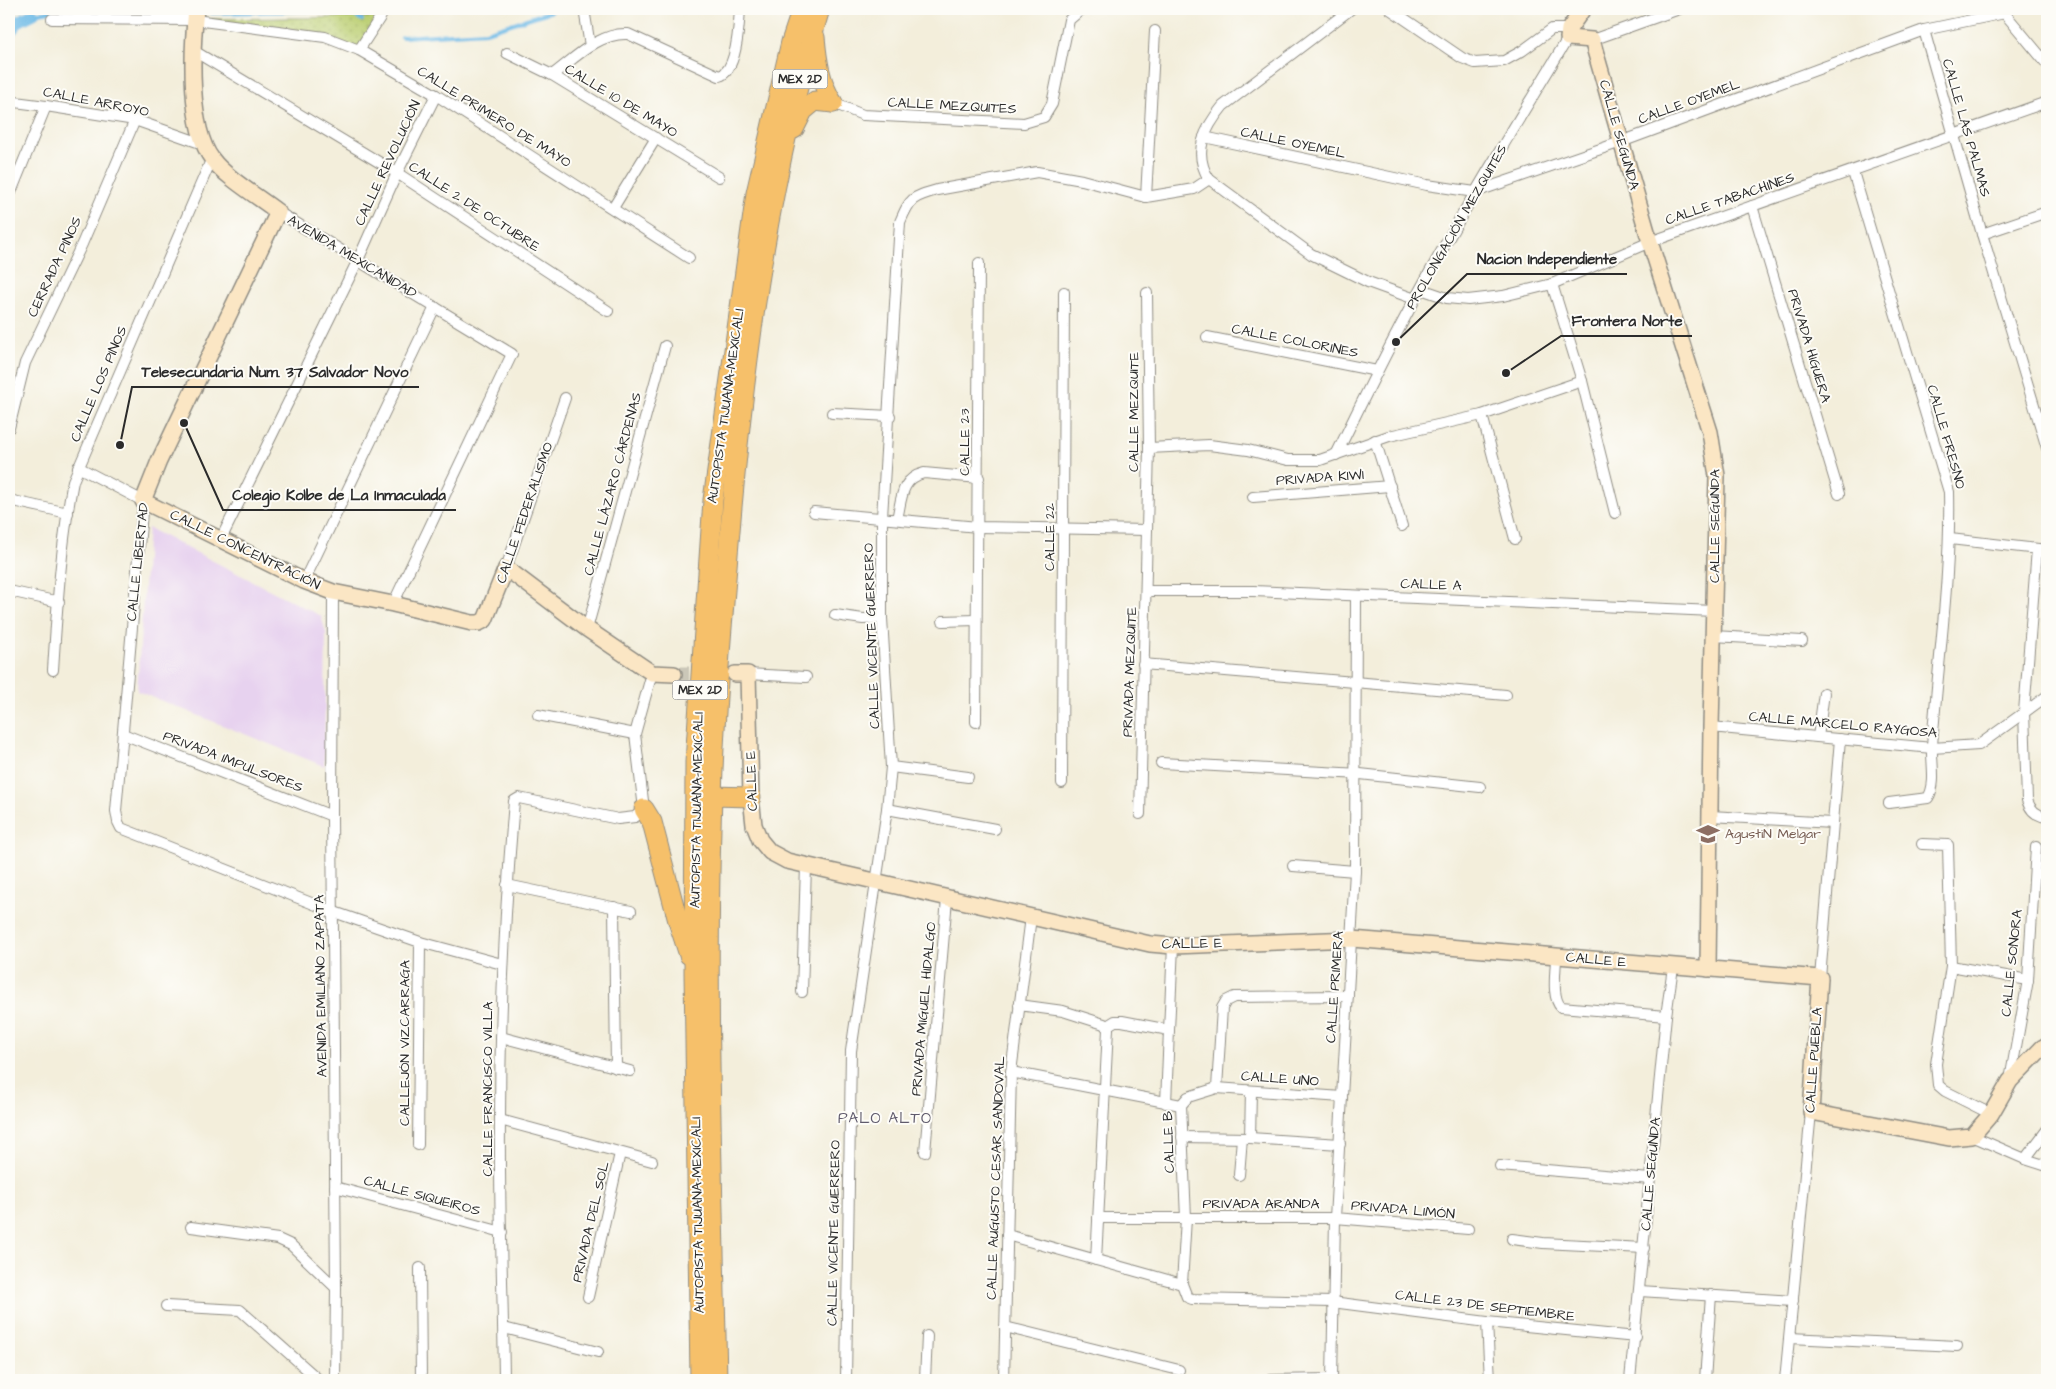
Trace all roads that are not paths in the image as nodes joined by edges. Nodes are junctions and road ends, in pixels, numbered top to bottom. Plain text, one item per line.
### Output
1 (384, 9) edge
2 (584, 9) edge
3 (740, 9) edge
4 (802, 9) edge
5 (820, 9) edge
6 (1082, 9) edge
7 (1351, 9) edge
8 (1390, 9) edge
9 (1583, 9) edge
10 (1679, 9) edge
11 (2003, 11) edge
12 (195, 14) edge
13 (52, 20) dead end
14 (814, 27) junction
15 (1924, 30) junction
16 (1155, 31) dead end
17 (1568, 33) junction
18 (1592, 40) junction
19 (590, 46) junction
20 (359, 50) junction
21 (194, 51) junction
22 (507, 53) dead end
23 (2047, 64) edge
24 (552, 75) junction
25 (436, 95) junction
26 (2047, 102) edge
27 (9, 103) edge
28 (833, 103) junction
29 (46, 106) junction
30 (135, 120) junction
31 (1954, 134) junction
32 (1204, 137) junction
33 (656, 138) junction
34 (1622, 142) junction
35 (784, 150) junction
36 (209, 152) junction
37 (1853, 172) junction
38 (397, 173) junction
39 (719, 177) dead end
40 (1209, 179) junction
41 (1476, 192) junction
42 (9, 197) edge
43 (1146, 197) junction
44 (1752, 206) junction
45 (613, 208) junction
46 (278, 212) junction
47 (2047, 212) edge
48 (1982, 234) junction
49 (1650, 242) junction
50 (689, 258) dead end
51 (358, 260) junction
52 (979, 263) dead end
53 (1552, 284) junction
54 (1420, 289) junction
55 (1064, 292) dead end
56 (1147, 293) dead end
57 (1415, 299) junction
58 (435, 307) junction
59 (608, 311) dead end
60 (1207, 337) dead end
61 (665, 346) dead end
62 (1377, 371) junction
63 (1582, 381) junction
64 (565, 398) dead end
65 (832, 413) dead end
66 (1482, 415) junction
67 (890, 416) junction
68 (9, 428) edge
69 (1375, 440) junction
70 (1149, 448) junction
71 (2047, 448) edge
72 (1336, 455) junction
73 (78, 467) junction
74 (979, 478) junction
75 (1390, 486) junction
76 (1839, 494) dead end
77 (1253, 497) dead end
78 (9, 500) edge
79 (143, 501) junction
80 (814, 512) dead end
81 (68, 513) junction
82 (1616, 513) dead end
83 (882, 517) junction
84 (897, 519) junction
85 (1402, 526) dead end
86 (978, 527) junction
87 (1064, 530) junction
88 (1148, 530) junction
89 (221, 539) junction
90 (1515, 539) dead end
91 (1950, 539) junction
92 (2042, 549) edge
93 (506, 568) junction
94 (304, 581) junction
95 (9, 591) edge
96 (1146, 591) junction
97 (333, 592) junction
98 (1356, 596) junction
99 (59, 602) junction
100 (393, 604) junction
101 (1714, 611) junction
102 (835, 616) dead end
103 (882, 618) junction
104 (976, 620) junction
105 (943, 621) dead end
106 (479, 623) joint
107 (587, 629) junction
108 (1713, 636) junction
109 (1802, 641) dead end
110 (1143, 664) junction
111 (53, 670) dead end
112 (652, 674) junction
113 (674, 674) tunnel mouth
114 (742, 674) joint
115 (806, 677) dead end
116 (1356, 682) junction
117 (1824, 692) dead end
118 (1506, 695) dead end
119 (2047, 696) edge
120 (2024, 712) junction
121 (538, 715) dead end
122 (976, 722) dead end
123 (1711, 727) junction
124 (123, 734) junction
125 (635, 734) junction
126 (1818, 737) junction
127 (1840, 739) junction
128 (1932, 748) junction
129 (1161, 763) dead end
130 (891, 767) junction
131 (1356, 774) junction
132 (968, 777) dead end
133 (1062, 783) dead end
134 (1480, 787) dead end
135 (712, 796) junction
136 (751, 798) junction
137 (1889, 803) dead end
138 (887, 809) junction
139 (640, 813) junction
140 (1140, 814) dead end
141 (332, 816) junction
142 (1710, 816) junction
143 (2047, 817) edge
144 (1832, 823) junction
145 (995, 830) dead end
146 (1922, 844) dead end
147 (2036, 847) dead end
148 (806, 866) junction
149 (1294, 866) dead end
150 (1355, 871) junction
151 (877, 882) junction
152 (507, 885) junction
153 (947, 899) junction
154 (614, 907) junction
155 (334, 912) junction
156 (631, 912) dead end
157 (1031, 917) junction
158 (1352, 939) junction
159 (420, 942) junction
160 (1173, 946) junction
161 (1556, 957) junction
162 (502, 964) junction
163 (1951, 966) junction
164 (1673, 967) junction
165 (1708, 969) junction
166 (694, 972) junction
167 (1820, 978) junction
168 (2028, 980) junction
169 (802, 992) dead end
170 (1348, 996) junction
171 (1019, 1004) junction
172 (1666, 1016) junction
173 (1107, 1026) junction
174 (1169, 1030) junction
175 (501, 1037) junction
176 (2047, 1045) edge
177 (616, 1068) junction
178 (630, 1071) dead end
179 (1011, 1072) junction
180 (2010, 1081) junction
181 (1217, 1088) junction
182 (1104, 1090) junction
183 (1251, 1091) junction
184 (1342, 1097) junction
185 (1166, 1103) junction
186 (1181, 1106) junction
187 (1811, 1112) junction
188 (1990, 1114) junction
189 (500, 1120) junction
190 (2047, 1130) edge
191 (1972, 1136) junction
192 (1182, 1137) junction
193 (1246, 1138) junction
194 (1340, 1144) junction
195 (418, 1145) dead end
196 (925, 1152) dead end
197 (620, 1153) junction
198 (2025, 1159) junction
199 (652, 1161) dead end
200 (1500, 1166) dead end
201 (2047, 1166) edge
202 (1239, 1175) dead end
203 (1650, 1179) junction
204 (335, 1186) junction
205 (1098, 1218) junction
206 (1186, 1218) junction
207 (1335, 1218) junction
208 (191, 1227) dead end
209 (1468, 1229) dead end
210 (502, 1232) junction
211 (1007, 1235) junction
212 (1512, 1239) dead end
213 (1644, 1248) junction
214 (1096, 1260) junction
215 (420, 1268) dead end
216 (1182, 1284) junction
217 (336, 1288) junction
218 (1640, 1291) junction
219 (1711, 1295) junction
220 (588, 1298) dead end
221 (1793, 1301) junction
222 (1332, 1302) junction
223 (166, 1306) dead end
224 (1487, 1322) junction
225 (1005, 1327) junction
226 (504, 1328) junction
227 (926, 1336) dead end
228 (1636, 1337) junction
229 (1790, 1338) junction
230 (1957, 1346) dead end
231 (598, 1352) dead end
232 (1179, 1370) dead end
233 (314, 1379) edge
234 (1332, 1379) edge
235 (335, 1380) edge
236 (421, 1380) edge
237 (504, 1380) edge
238 (700, 1380) edge
239 (717, 1380) edge
240 (846, 1380) edge
241 (926, 1380) edge
242 (1004, 1380) edge
243 (1270, 1380) edge
244 (1490, 1380) edge
245 (1630, 1380) edge
246 (1705, 1380) edge
247 (1785, 1380) edge

1 - 20 street
2 - 19 street
3 - 19 street
4 - 166 highway, AUTOPISTA TIJUANA-MEXICALI / MEX 2D
5 - 14 highway, AUTOPISTA TIJUANA-MEXICALI / MEX 2D
6 - 28 street, CALLE MEZQUITES
7 - 32 street
8 - 17 street
9 - 17 main road
10 - 18 street
11 - 15 street, CALLE OYEMEL
11 - 23 street
12 - 13 street
12 - 20 street
12 - 21 main road
14 - 28 highway
14 - 35 highway, AUTOPISTA TIJUANA-MEXICALI / MEX 2D
15 - 31 street, CALLE LAS PALMAS
15 - 34 street, CALLE OYEMEL
16 - 43 street
17 - 18 main road
17 - 41 street, PROLONGACIÓN MEZQUITES
18 - 34 main road, CALLE SEGUNDA
19 - 24 street
20 - 25 street, CALLE PRIMERO DE MAYO
21 - 36 main road
21 - 38 street, CALLE 2 DE OCTUBRE
22 - 24 street, CALLE 10 DE MAYO
24 - 33 street, CALLE 10 DE MAYO
25 - 38 street, CALLE REVOLUCIÓN
25 - 45 street, CALLE PRIMERO DE MAYO
26 - 31 street, CALLE TABACHINES
27 - 29 street, CALLE ARROYO
28 - 35 highway
29 - 30 street, CALLE ARROYO
29 - 42 street
30 - 36 street, CALLE ARROYO
30 - 68 street, CERRADA PINOS
31 - 37 street, CALLE TABACHINES
31 - 48 street, CALLE LAS PALMAS
32 - 40 street
32 - 41 street, CALLE OYEMEL
33 - 39 street, CALLE 10 DE MAYO
33 - 45 street
34 - 41 street, CALLE OYEMEL
34 - 49 main road, CALLE SEGUNDA
35 - 135 highway, AUTOPISTA TIJUANA-MEXICALI / MEX 2D
36 - 46 main road, AVENIDA MEXICANIDAD
36 - 73 street, CALLE LOS PINOS
37 - 44 street, CALLE TABACHINES
37 - 91 street, CALLE FRESNO
38 - 51 street, CALLE REVOLUCIÓN
38 - 59 street, CALLE 2 DE OCTUBRE
40 - 43 street, CALLE VICENTE GUERRERO
40 - 57 street
41 - 54 street, PROLONGACIÓN MEZQUITES
43 - 67 street, CALLE VICENTE GUERRERO
44 - 49 street, CALLE TABACHINES
44 - 76 street, PRIVADA HIGUERA
45 - 50 street, CALLE PRIMERO DE MAYO
46 - 51 street, AVENIDA MEXICANIDAD
46 - 79 main road, CALLE LIBERTAD
47 - 48 street
48 - 71 street, CALLE LAS PALMAS
49 - 53 street, CALLE TABACHINES
49 - 101 main road, CALLE SEGUNDA
51 - 58 street, AVENIDA MEXICANIDAD
51 - 89 street, CALLE REVOLUCIÓN
52 - 74 street, CALLE 23
53 - 54 street, CALLE TABACHINES
53 - 63 street
54 - 57 street, PROLONGACIÓN MEZQUITES
55 - 87 street, CALLE 22
56 - 70 street, CALLE MEZQUITE
57 - 62 street, PROLONGACIÓN MEZQUITES
58 - 94 street
58 - 100 street, AVENIDA MEXICANIDAD
60 - 62 street, CALLE COLORINES
61 - 107 street, CALLE LÁZARO CÁRDENAS
62 - 72 street, PROLONGACIÓN MEZQUITES
63 - 66 street
63 - 82 street
64 - 93 street, CALLE FEDERALISMO
65 - 67 street
66 - 69 street
66 - 90 street
67 - 83 street, CALLE VICENTE GUERRERO
69 - 72 street
69 - 75 street
70 - 72 street
70 - 88 street, CALLE MEZQUITE
73 - 79 street, CALLE CONCENTRACIÓN
73 - 81 street, CALLE LOS PINOS
74 - 84 street
74 - 86 street, CALLE 23
75 - 77 street, PRIVADA KIWI
75 - 85 street
78 - 81 street
79 - 89 main road, CALLE CONCENTRACIÓN
79 - 124 street, CALLE LIBERTAD
80 - 83 street
81 - 99 street, CALLE LOS PINOS
83 - 84 street
83 - 103 street, CALLE VICENTE GUERRERO
84 - 86 street
86 - 87 street
86 - 104 street, CALLE 23
87 - 88 street
87 - 133 street, CALLE 22
88 - 96 street, PRIVADA MEZQUITE
89 - 94 main road, CALLE CONCENTRACIÓN
91 - 92 street
91 - 128 street, CALLE FRESNO
92 - 120 street
93 - 106 main road, CALLE FEDERALISMO
93 - 107 main road
94 - 97 main road, CALLE CONCENTRACIÓN
95 - 99 street
96 - 98 street, CALLE A
96 - 110 street, PRIVADA MEZQUITE
97 - 100 main road, CALLE CONCENTRACIÓN
97 - 141 street, AVENIDA EMILIANO ZAPATA
98 - 101 street, CALLE A
98 - 116 street, CALLE PRIMERA
99 - 111 street, CALLE LOS PINOS
100 - 106 main road, CALLE CONCENTRACIÓN
101 - 108 main road, CALLE SEGUNDA
102 - 103 street
103 - 130 street, CALLE VICENTE GUERRERO
104 - 105 street
104 - 122 street, CALLE 23
107 - 112 main road
108 - 109 street
108 - 123 main road, CALLE SEGUNDA
110 - 116 street
110 - 140 street, PRIVADA MEZQUITE
112 - 113 main road
112 - 125 street
114 - 115 street
114 - 136 main road, CALLE E
116 - 118 street
116 - 131 street, CALLE PRIMERA
117 - 126 street
119 - 120 street, CALLE MARCELO RAYGOSA
120 - 128 street, CALLE MARCELO RAYGOSA
120 - 143 street
121 - 125 street
123 - 126 street, CALLE MARCELO RAYGOSA
123 - 142 main road, CALLE SEGUNDA
124 - 141 street, PRIVADA IMPULSORES
124 - 155 street, CALLE LIBERTAD
125 - 139 street
126 - 127 street, CALLE MARCELO RAYGOSA
127 - 128 street, CALLE MARCELO RAYGOSA
127 - 144 street, CALLE PUEBLA
128 - 137 street, CALLE FRESNO
129 - 131 street
130 - 132 street
130 - 138 street, CALLE VICENTE GUERRERO
131 - 134 street
131 - 150 street, CALLE PRIMERA
135 - 136 highway
135 - 239 highway, AUTOPISTA TIJUANA-MEXICALI / MEX 2D
136 - 148 main road, CALLE E
138 - 145 street
138 - 151 street, CALLE VICENTE GUERRERO
139 - 152 street, CALLE FRANCISCO VILLA
139 - 166 highway
141 - 155 street, AVENIDA EMILIANO ZAPATA
142 - 144 street
142 - 165 main road, CALLE SEGUNDA
144 - 167 street, CALLE PUEBLA
146 - 163 street
147 - 168 street, CALLE SONORA
148 - 151 main road, CALLE E
148 - 169 street
149 - 150 street
150 - 158 street, CALLE PRIMERA
151 - 153 main road, CALLE E
151 - 240 street, CALLE VICENTE GUERRERO
152 - 154 street
152 - 162 street, CALLE FRANCISCO VILLA
153 - 157 main road, CALLE E
153 - 196 street, PRIVADA MIGUEL HIDALGO
154 - 156 street
154 - 177 street
155 - 159 street
155 - 204 street, AVENIDA EMILIANO ZAPATA
157 - 160 main road, CALLE E
157 - 171 street, CALLE AUGUSTO CESAR SANDOVAL
158 - 160 main road, CALLE E
158 - 161 main road, CALLE E
158 - 170 street, CALLE PRIMERA
159 - 162 street
159 - 195 street, CALLEJÓN VIZCARRAGA
160 - 174 street
161 - 164 main road, CALLE E
161 - 172 street
162 - 175 street, CALLE FRANCISCO VILLA
163 - 168 street
163 - 188 street
164 - 165 main road, CALLE E
164 - 172 street, CALLE SEGUNDA
165 - 167 main road, CALLE E
166 - 238 highway, AUTOPISTA TIJUANA-MEXICALI / MEX 2D
167 - 187 main road, CALLE PUEBLA
168 - 180 street, CALLE SONORA
170 - 181 street
170 - 184 street, CALLE PRIMERA
171 - 173 street
171 - 179 street, CALLE AUGUSTO CESAR SANDOVAL
172 - 203 street, CALLE SEGUNDA
173 - 174 street
173 - 182 street
174 - 185 street
175 - 177 street
175 - 189 street, CALLE FRANCISCO VILLA
176 - 180 main road
177 - 178 street
179 - 182 street
179 - 211 street, CALLE AUGUSTO CESAR SANDOVAL
180 - 188 main road
181 - 183 street, CALLE UNO
181 - 186 street, CALLE B
182 - 185 street
182 - 205 street
183 - 184 street, CALLE UNO
183 - 193 street
184 - 194 street, CALLE PRIMERA
185 - 186 street
186 - 192 street, CALLE B
187 - 191 main road
187 - 221 street, CALLE PUEBLA
188 - 191 main road
189 - 197 street
189 - 210 street, CALLE FRANCISCO VILLA
190 - 198 street
191 - 198 street
192 - 193 street
192 - 206 street, CALLE B
193 - 194 street
193 - 202 street
194 - 207 street, CALLE PRIMERA
197 - 199 street
197 - 220 street, PRIVADA DEL SOL
198 - 201 street
200 - 203 street
203 - 213 street, CALLE SEGUNDA
204 - 210 street, CALLE SIQUEIROS
204 - 217 street, AVENIDA EMILIANO ZAPATA
205 - 206 street, PRIVADA ARANDA
205 - 214 street
206 - 207 street, PRIVADA ARANDA
206 - 216 street, CALLE B
207 - 209 street, PRIVADA LIMÓN
207 - 222 street, CALLE PRIMERA
208 - 217 street
210 - 226 street, CALLE FRANCISCO VILLA
211 - 214 street
211 - 225 street, CALLE AUGUSTO CESAR SANDOVAL
212 - 213 street
213 - 218 street, CALLE SEGUNDA
214 - 216 street
215 - 236 street
216 - 222 street, CALLE 23 DE SEPTIEMBRE
217 - 235 street, AVENIDA EMILIANO ZAPATA
218 - 219 street
218 - 228 street, CALLE SEGUNDA
219 - 221 street
219 - 246 street
221 - 229 street, CALLE PUEBLA
222 - 224 street, CALLE 23 DE SEPTIEMBRE
222 - 234 street, CALLE PRIMERA
223 - 233 street
224 - 228 street, CALLE 23 DE SEPTIEMBRE
224 - 244 street
225 - 232 street
225 - 242 street, CALLE AUGUSTO CESAR SANDOVAL
226 - 231 street
226 - 237 street, CALLE FRANCISCO VILLA
227 - 241 street
228 - 245 street, CALLE SEGUNDA
229 - 230 street
229 - 247 street, CALLE PUEBLA
234 - 243 street

